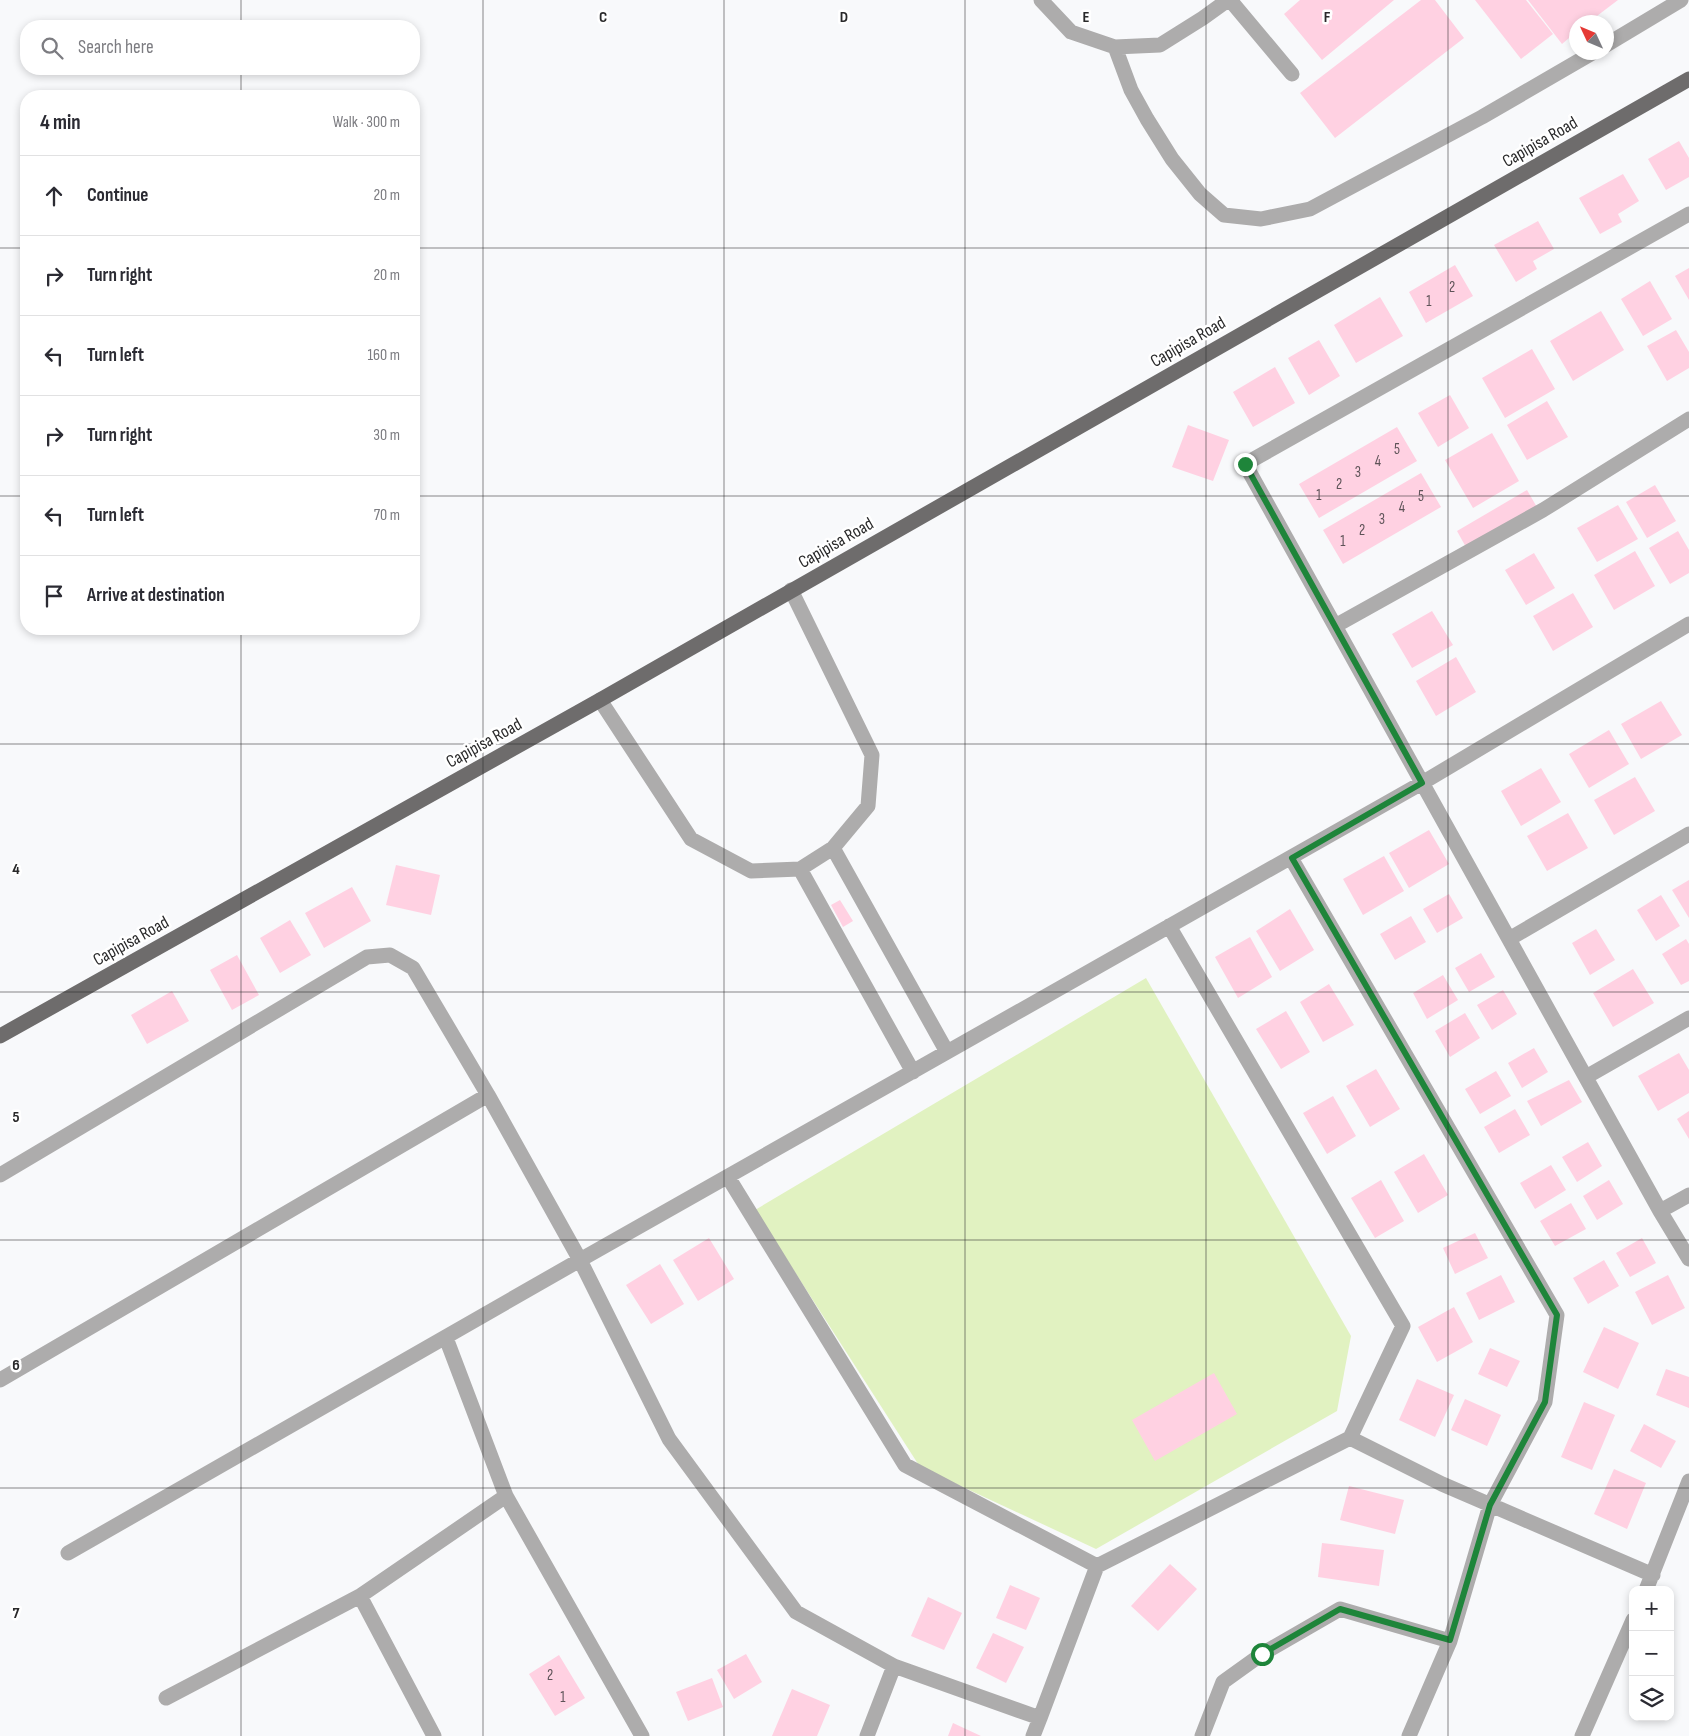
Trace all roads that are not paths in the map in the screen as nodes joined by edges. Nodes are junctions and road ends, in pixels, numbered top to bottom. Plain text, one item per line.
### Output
1 (1041, 0) edge
2 (1229, 0) edge
3 (1681, 0) edge
4 (1614, 40) edge
5 (1114, 46) junction
6 (1580, 60) edge
7 (1292, 74) dead end
8 (1689, 79) edge
9 (1689, 214) edge
10 (1689, 419) edge
11 (791, 590) junction
12 (1689, 624) edge
13 (1335, 626) junction
14 (600, 700) junction
15 (1422, 783) junction
16 (1689, 834) edge
17 (833, 848) junction
18 (1292, 858) junction
19 (800, 869) junction
20 (1169, 926) junction
21 (1509, 939) junction
22 (1689, 1018) edge
23 (0, 1036) edge
24 (947, 1052) junction
25 (913, 1072) junction
26 (1586, 1077) junction
27 (488, 1095) junction
28 (0, 1175) edge
29 (728, 1177) junction
30 (1689, 1195) edge
31 (1660, 1211) junction
32 (1689, 1259) edge
33 (580, 1260) junction
34 (446, 1338) junction
35 (0, 1380) edge
36 (1350, 1438) junction
37 (1689, 1481) edge
38 (506, 1496) junction
39 (1490, 1505) junction
40 (68, 1553) dead end
41 (1097, 1566) junction
42 (1652, 1575) junction
43 (1648, 1586) edge
44 (360, 1596) junction
45 (1629, 1629) edge
46 (1450, 1640) junction
47 (894, 1666) junction
48 (166, 1698) dead end
49 (1040, 1718) junction
50 (434, 1736) edge
51 (642, 1736) edge
52 (868, 1736) edge
53 (1033, 1736) edge
54 (1202, 1736) edge
55 (1409, 1736) edge
56 (1582, 1736) edge

1 - 5 street
2 - 5 street
2 - 7 street
3 - 4 street
5 - 6 street
8 - 11 main road, Capipisa Road
9 - 13 street
10 - 13 street
11 - 14 main road, Capipisa Road
11 - 17 street
12 - 15 street
13 - 15 street
14 - 19 street
14 - 23 main road, Capipisa Road
15 - 18 street
15 - 21 street
16 - 21 street
17 - 19 street
17 - 24 street
18 - 20 street
18 - 39 street
19 - 25 street
20 - 24 street
20 - 36 street
21 - 26 street
22 - 26 street
24 - 25 street
25 - 29 street
26 - 31 street
27 - 28 street
27 - 33 street
27 - 35 street
29 - 33 street
29 - 41 street
30 - 31 street
31 - 32 street
33 - 34 street
33 - 47 street
34 - 38 street
34 - 40 street
36 - 39 street
36 - 41 street
37 - 42 street
38 - 44 street
38 - 51 street
39 - 42 street
39 - 46 street
41 - 49 street
42 - 43 street
44 - 48 street
44 - 50 street
45 - 56 street
46 - 54 street
46 - 55 street
47 - 49 street
47 - 52 street
49 - 53 street

